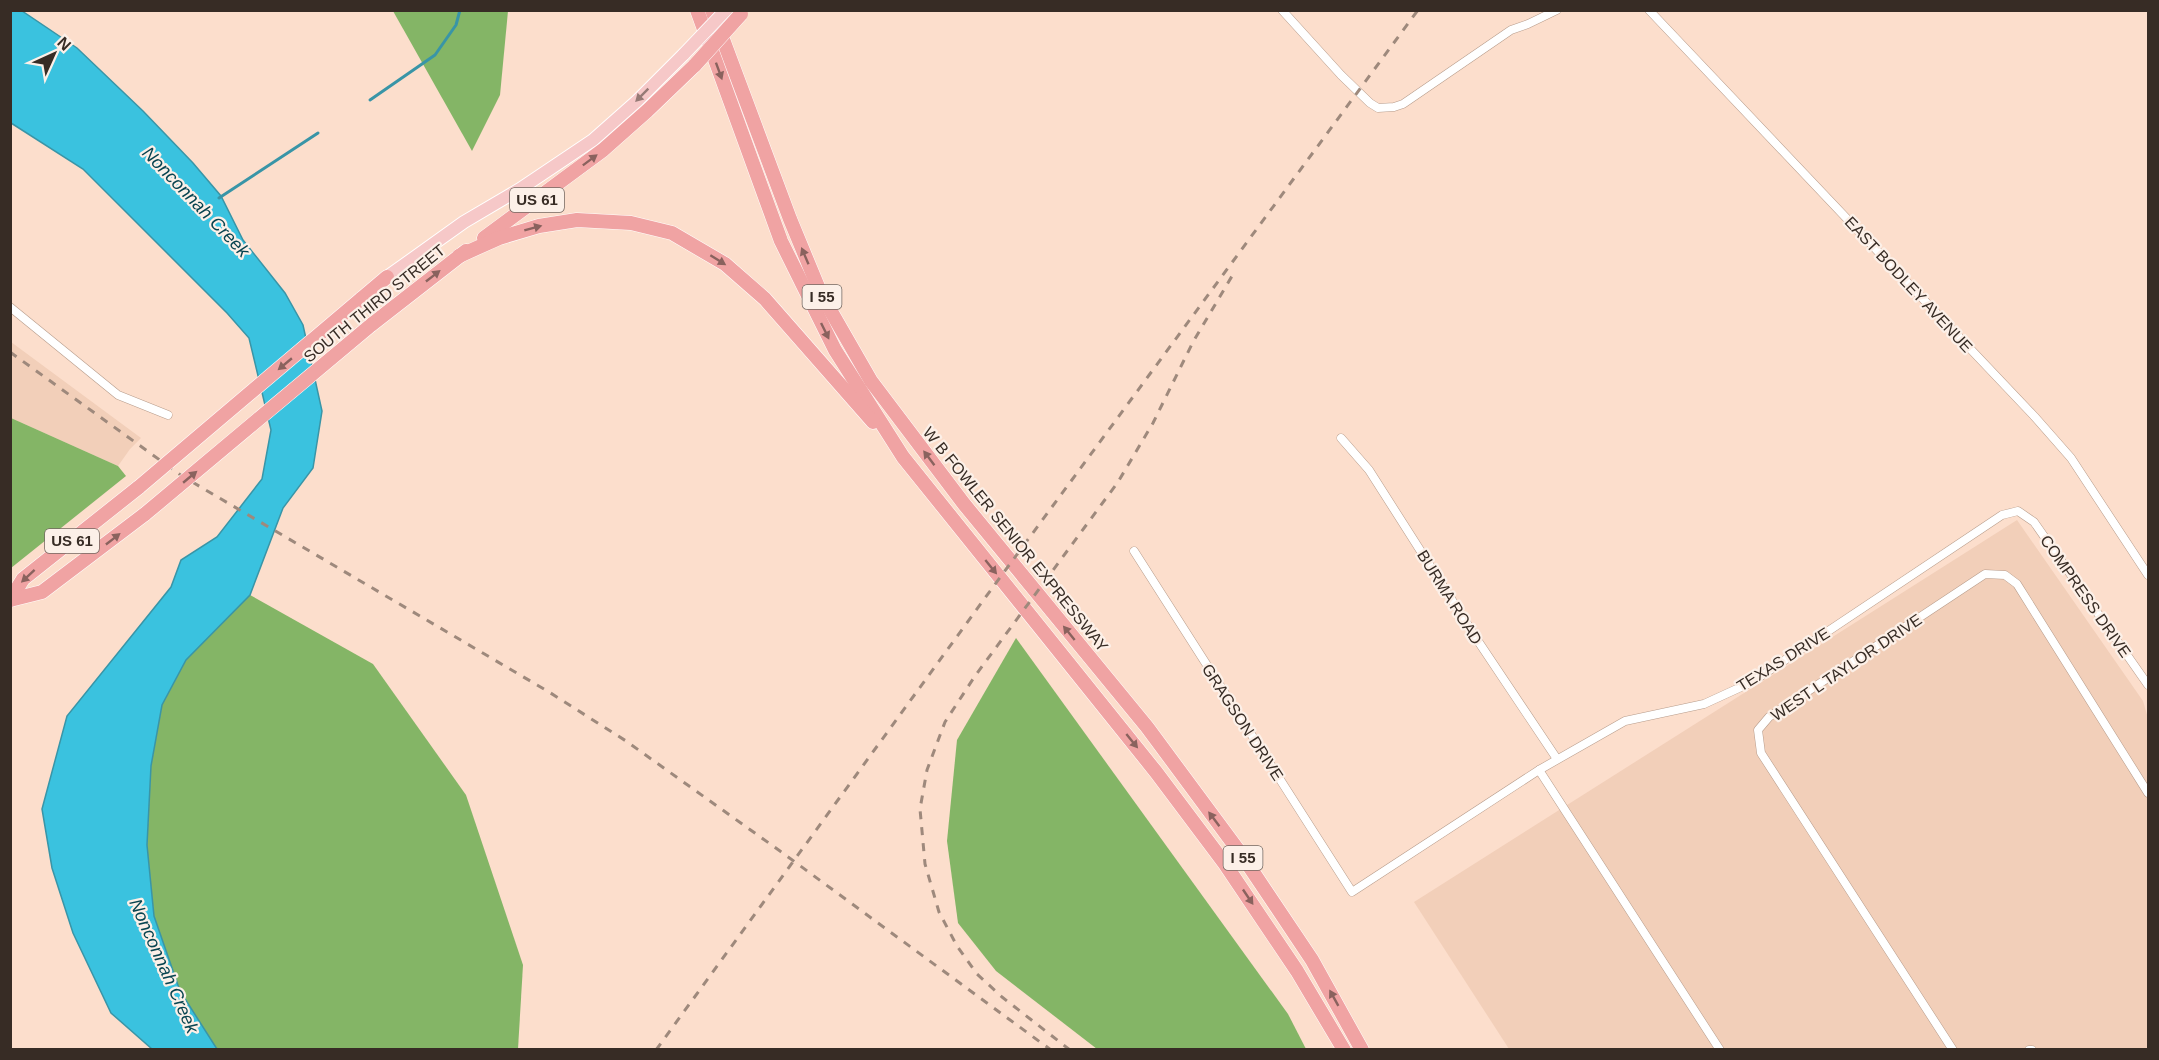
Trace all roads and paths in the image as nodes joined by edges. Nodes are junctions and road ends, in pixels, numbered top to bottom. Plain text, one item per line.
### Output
1 (697, 10) edge
2 (712, 10) edge
3 (726, 10) edge
4 (1282, 10) edge
5 (1557, 10) edge
6 (1649, 10) edge
7 (742, 12) edge
8 (459, 256) junction
9 (387, 277) joint
10 (10, 308) edge
11 (168, 415) dead end
12 (1341, 438) dead end
13 (903, 457) junction
14 (2018, 511) joint
15 (1134, 551) dead end
16 (2148, 575) edge
17 (2148, 685) edge
18 (1557, 759) junction
19 (1539, 770) junction
20 (2148, 793) edge
21 (1352, 892) joint
22 (1344, 1050) edge
23 (1362, 1050) edge
24 (1720, 1050) edge
25 (1953, 1050) edge

1 -> 13 highway, I 55
23 -> 2 highway, W B FOWLER SENIOR EXPRESSWAY / I 55
3 -> 9 main road, SOUTH THIRD STREET / US 61, bridge
4 - 5 street
6 - 16 street, EAST BODLEY AVENUE
8 -> 7 highway, SOUTH THIRD STREET / US 61, bridge
9 -> 8 highway, SOUTH THIRD STREET / US 61, bridge
8 -> 13 highway
10 - 11 street
12 - 18 street, BURMA ROAD
13 -> 22 highway, I 55
14 - 17 street, COMPRESS DRIVE
14 - 18 street, TEXAS DRIVE
15 - 21 street, GRAGSON DRIVE
18 - 19 street, TEXAS DRIVE
19 - 21 street, TEXAS DRIVE
19 - 24 street
20 - 25 street, WEST L TAYLOR DRIVE

